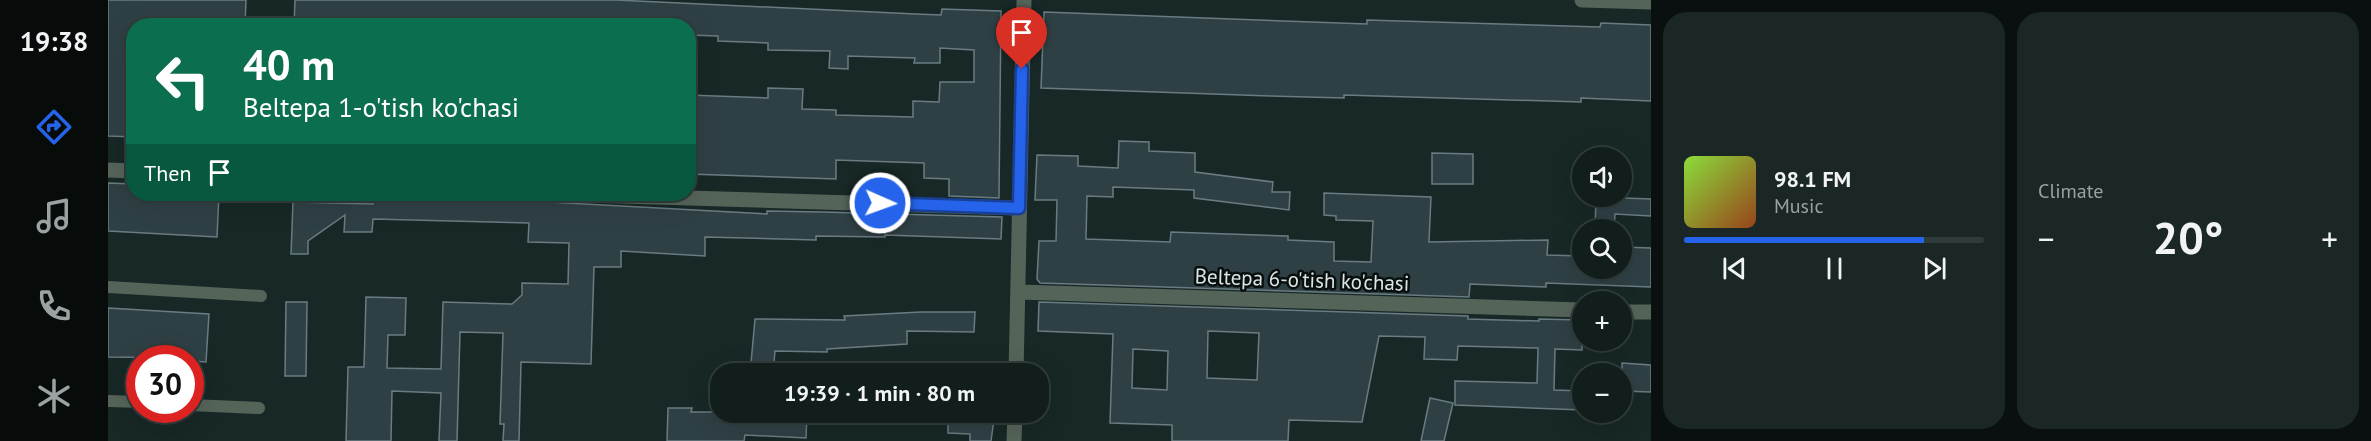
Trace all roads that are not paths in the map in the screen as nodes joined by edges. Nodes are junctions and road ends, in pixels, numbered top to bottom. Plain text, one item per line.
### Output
1 (1024, 0) edge
2 (1582, 0) edge
3 (1651, 2) edge
4 (108, 170) edge
5 (126, 171) edge
6 (696, 198) edge
7 (1019, 208) junction
8 (108, 287) edge
9 (1019, 292) junction
10 (261, 296) dead end
11 (1572, 310) edge
12 (1632, 312) edge
13 (1651, 312) edge
14 (1016, 363) edge
15 (108, 401) edge
16 (126, 402) edge
17 (204, 406) edge
18 (259, 408) dead end
19 (1015, 423) edge
20 (1014, 441) edge

1 - 7 street
2 - 3 street
4 - 5 street
6 - 7 street
7 - 9 street
8 - 10 lane
9 - 11 street, Beltepa 6-o'tish ko'chasi
9 - 14 street
12 - 13 street
15 - 16 lane
17 - 18 lane
19 - 20 street

